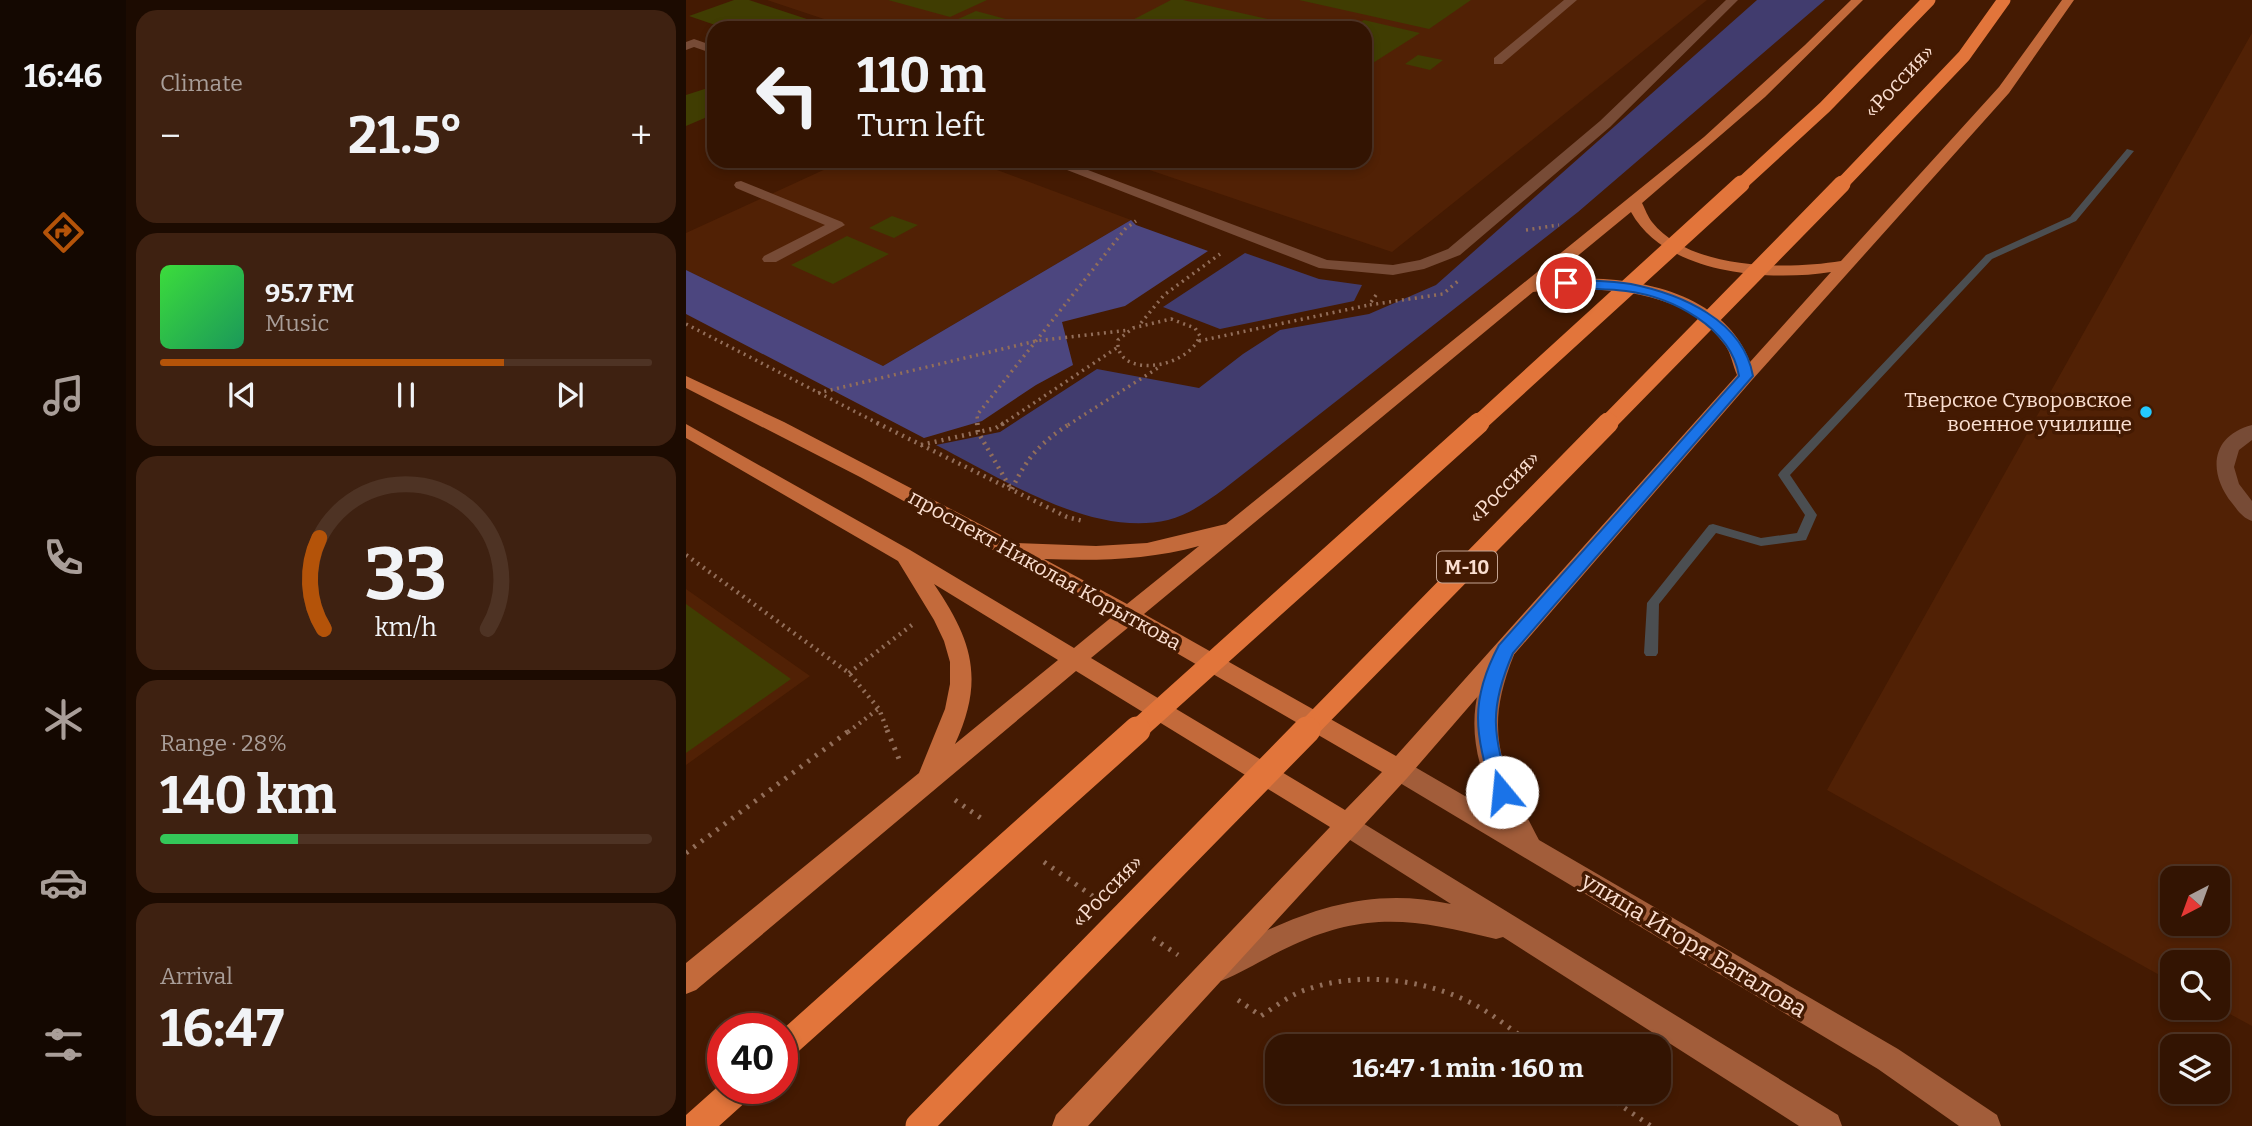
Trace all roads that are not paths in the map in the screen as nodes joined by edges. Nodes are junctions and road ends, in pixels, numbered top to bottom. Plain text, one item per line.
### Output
1 (1571, 0) edge
2 (1732, 0) edge
3 (1857, 0) edge
4 (1929, 0) edge
5 (2004, 0) edge
6 (2068, 0) edge
7 (686, 46) edge
8 (707, 48) edge
9 (1498, 61) dead end
10 (1069, 168) edge
11 (741, 185) dead end
12 (1633, 201) junction
13 (770, 258) dead end
14 (1847, 265) junction
15 (1525, 289) junction
16 (1746, 376) junction
17 (686, 381) edge
18 (686, 430) edge
19 (2252, 431) edge
20 (2252, 514) edge
21 (1250, 516) junction
22 (1012, 549) junction
23 (903, 555) junction
24 (1130, 614) junction
25 (1506, 650) junction
26 (1075, 659) junction
27 (1399, 770) junction
28 (926, 779) junction
29 (1349, 825) junction
30 (1530, 847) junction
31 (1515, 932) junction
32 (1206, 976) junction
33 (686, 981) edge
34 (798, 1034) edge
35 (720, 1104) edge
36 (696, 1126) edge
37 (919, 1126) edge
38 (1067, 1126) edge
39 (1827, 1126) edge
40 (1986, 1126) edge

1 - 9 lane
2 - 10 lane
3 - 12 main road
4 - 34 highway, «Россия», bridge
5 - 37 highway, «Россия» / М-10, bridge
6 - 14 main road
7 - 8 lane
11 - 13 lane
12 - 14 main road
12 - 15 main road
14 - 16 main road
15 - 16 main road
15 - 21 main road
16 - 25 main road
17 - 22 main road, проспект Николая Корыткова
18 - 23 main road
19 - 20 lane
21 - 22 main road
21 - 24 main road
22 - 24 main road, проспект Николая Корыткова
23 - 26 main road
23 - 28 main road
24 - 26 main road
24 - 27 main road, проспект Николая Корыткова
25 - 27 main road
25 - 30 street
26 - 28 main road
26 - 29 main road
27 - 29 main road
27 - 30 street, улица Игоря Баталова
28 - 33 main road
29 - 31 street
29 - 32 main road
30 - 40 street, улица Игоря Баталова
31 - 32 street
31 - 39 street
32 - 38 main road
35 - 36 highway

